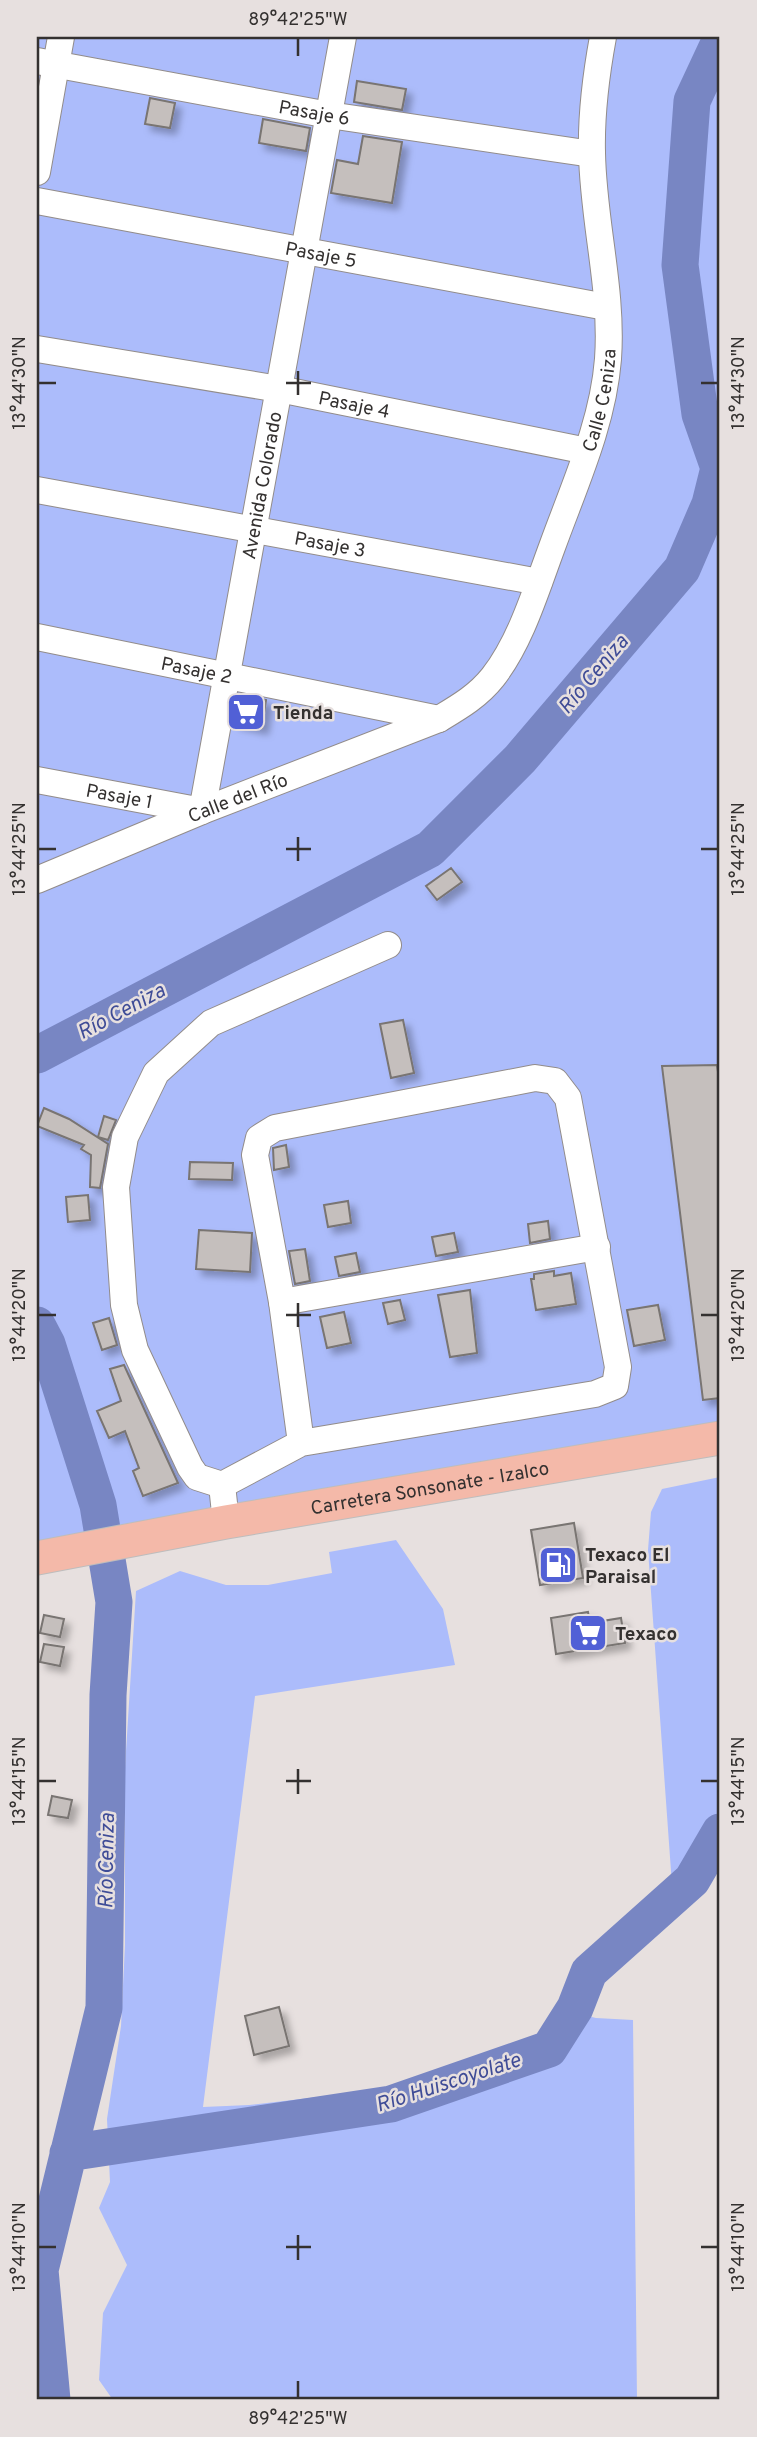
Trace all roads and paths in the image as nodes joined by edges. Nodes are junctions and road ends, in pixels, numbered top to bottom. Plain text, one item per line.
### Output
1 (61, 37) edge
2 (343, 37) edge
3 (603, 37) edge
4 (46, 63) edge
5 (329, 114) junction
6 (592, 154) junction
7 (37, 172) edge
8 (37, 201) edge
9 (304, 249) junction
10 (606, 307) junction
11 (37, 349) edge
12 (279, 389) junction
13 (587, 452) junction
14 (37, 490) edge
15 (253, 528) junction
16 (539, 582) junction
17 (37, 637) edge
18 (226, 676) junction
19 (439, 719) junction
20 (37, 780) edge
21 (202, 811) junction
22 (37, 880) edge
23 (388, 945) dead end
24 (597, 1247) junction
25 (282, 1302) junction
26 (720, 1438) edge
27 (301, 1443) junction
28 (222, 1485) junction
29 (226, 1522) junction
30 (37, 1558) edge

1 - 4 street
2 - 5 street, Avenida Colorado
3 - 6 street, Calle Ceniza
4 - 5 street, Pasaje 6
4 - 7 street
5 - 6 street, Pasaje 6
5 - 9 street, Avenida Colorado
6 - 10 street, Calle Ceniza
8 - 9 street, Pasaje 5
9 - 10 street, Pasaje 5
9 - 12 street, Avenida Colorado
10 - 13 street, Calle Ceniza
11 - 12 street, Pasaje 4
12 - 13 street, Pasaje 4
12 - 15 street, Avenida Colorado
13 - 16 street, Calle Ceniza
14 - 15 street, Pasaje 3
15 - 16 street, Pasaje 3
15 - 18 street, Avenida Colorado
16 - 19 street, Calle Ceniza
17 - 18 street, Pasaje 2
18 - 19 street, Pasaje 2
18 - 21 street, Avenida Colorado
19 - 21 street, Calle del Río
20 - 21 street, Pasaje 1
21 - 22 street, Calle del Río
23 - 28 street
24 - 25 street
24 - 25 street
24 - 27 street
25 - 27 street
26 - 29 main road, Carretera Sonsonate - Izalco
27 - 28 street
28 - 29 street
29 - 30 main road, Carretera Sonsonate - Izalco

